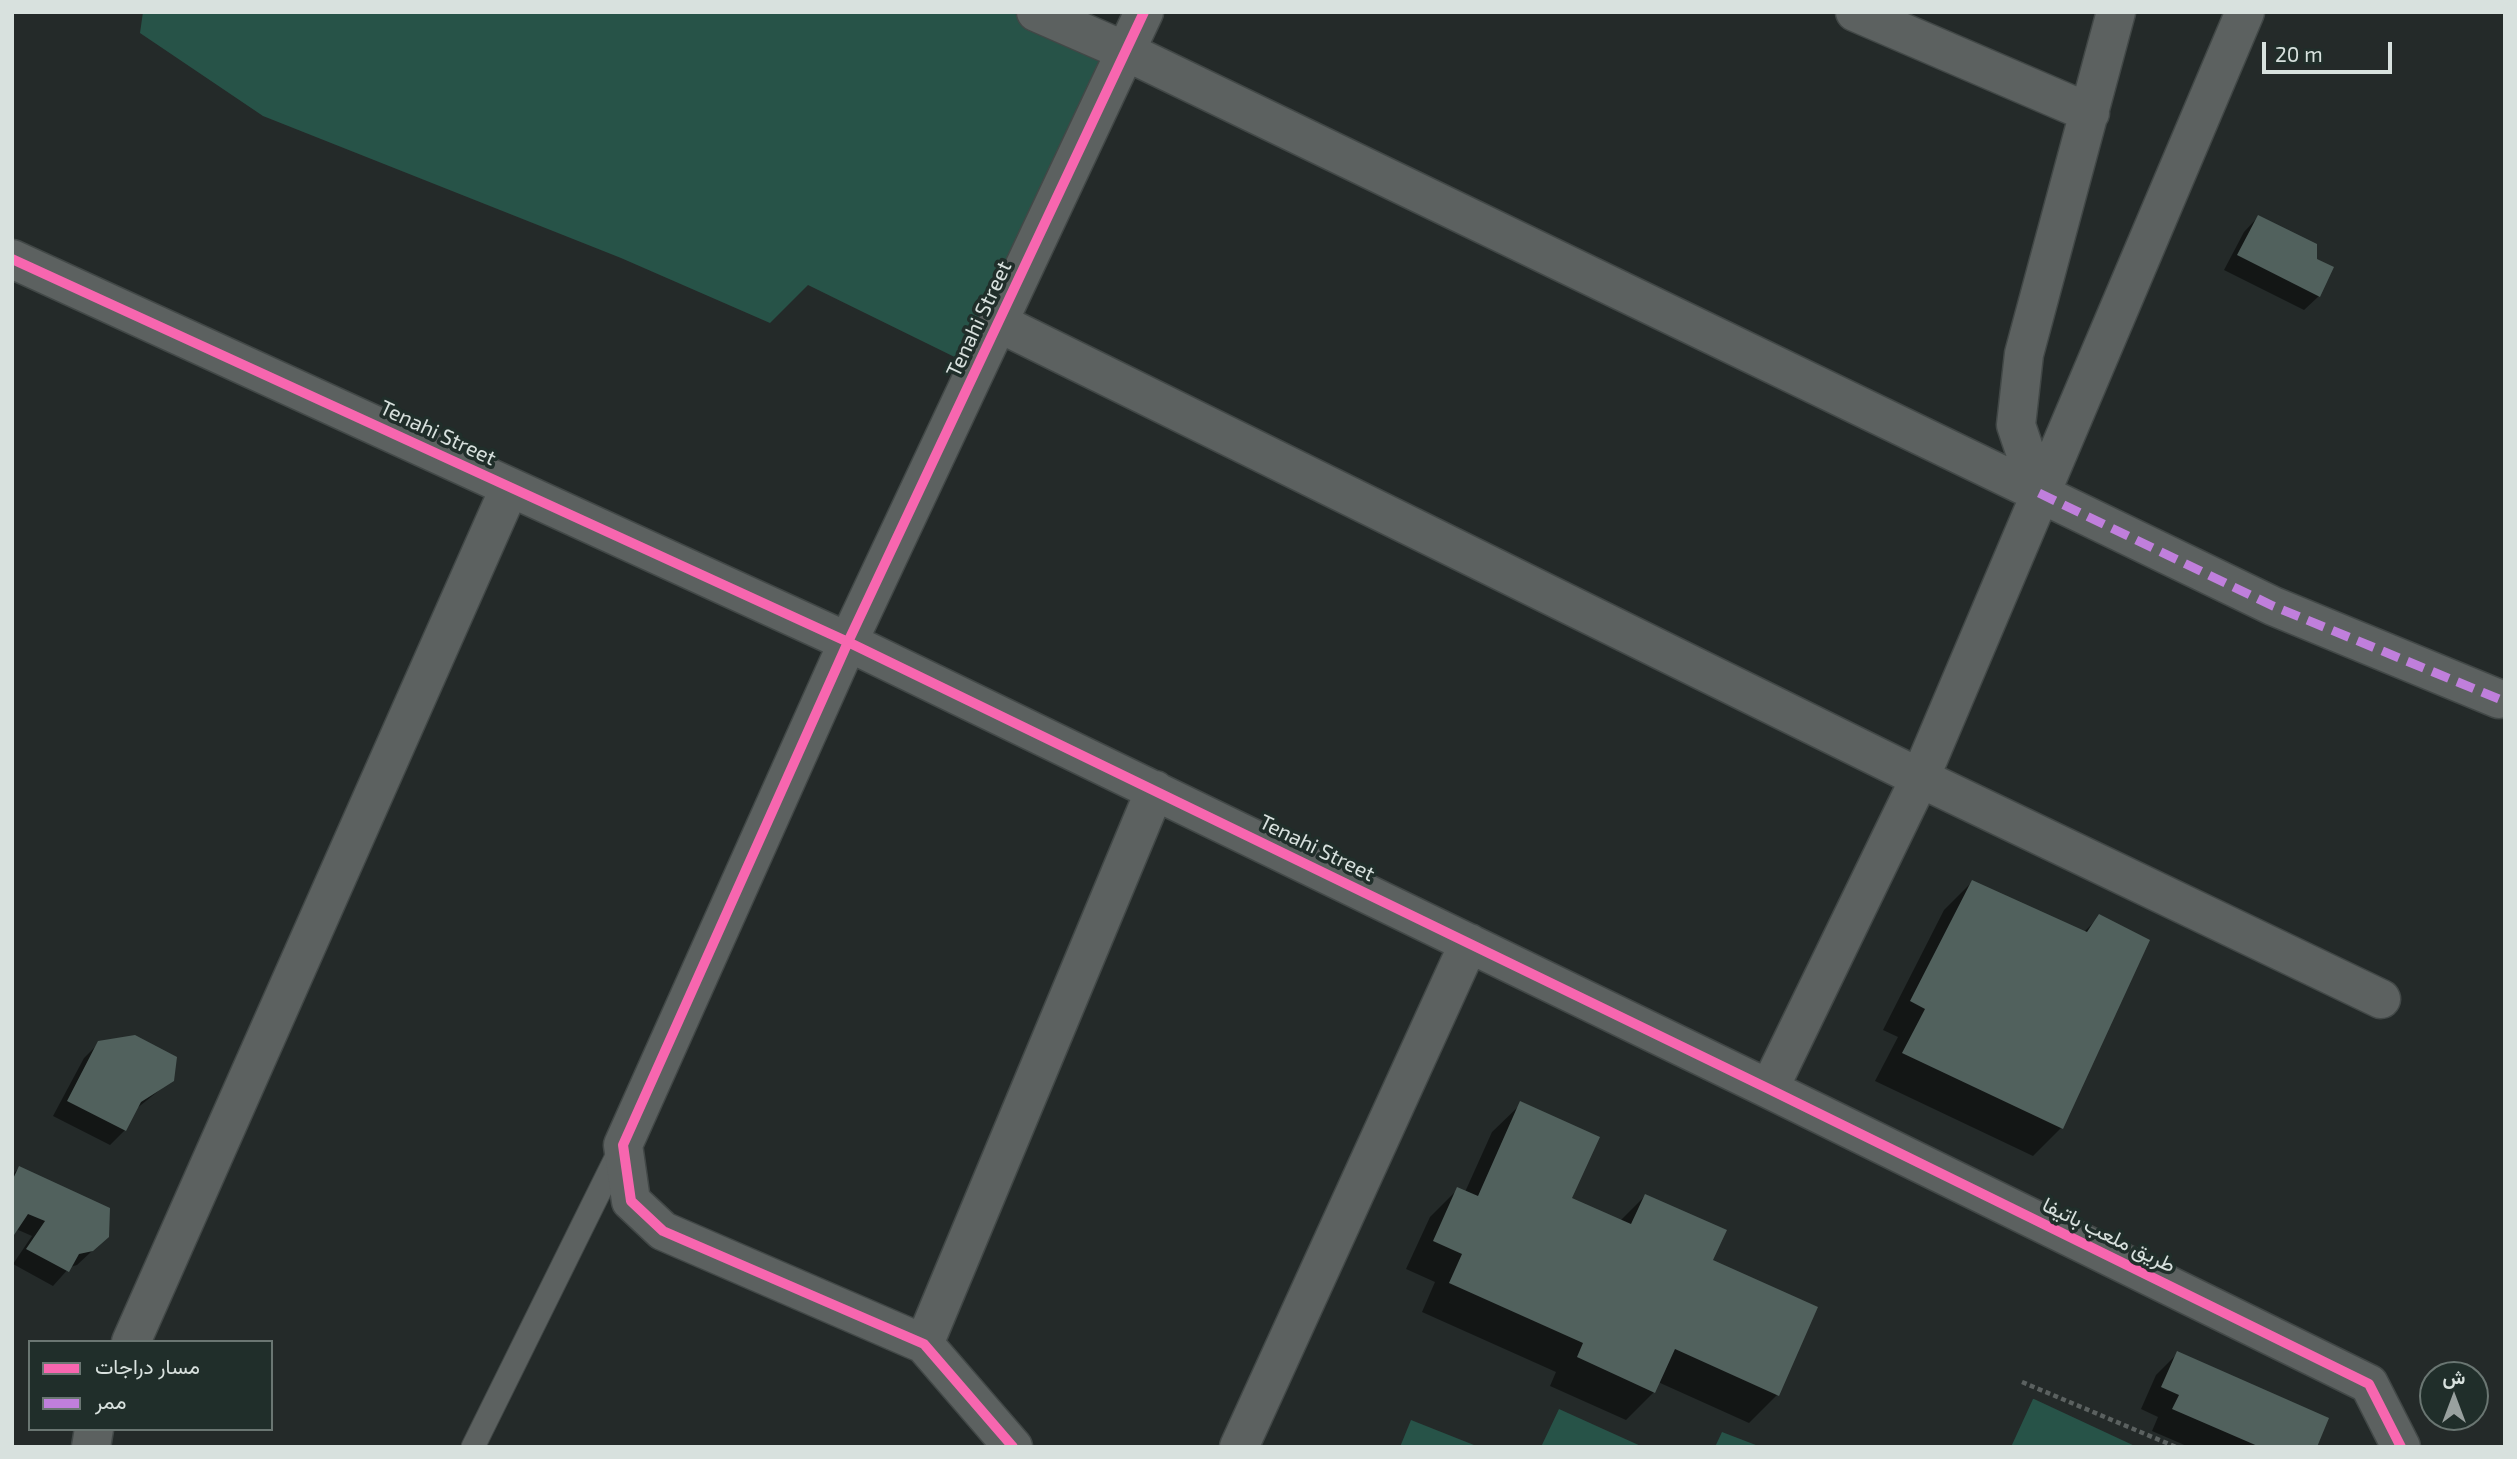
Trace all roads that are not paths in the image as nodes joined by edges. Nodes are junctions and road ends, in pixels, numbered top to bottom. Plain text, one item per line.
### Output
1 (1036, 12) edge
2 (1144, 12) edge
3 (1856, 12) edge
4 (2116, 12) edge
5 (2245, 12) edge
6 (1125, 51) junction
7 (2090, 113) junction
8 (12, 259) edge
9 (999, 323) junction
10 (510, 487) junction
11 (2039, 493) junction
12 (848, 642) junction
13 (2498, 699) dead end
14 (1920, 778) junction
15 (1155, 790) junction
16 (1469, 943) junction
17 (2381, 999) dead end
18 (1769, 1088) junction
19 (623, 1145) junction
20 (132, 1340) edge
21 (925, 1344) junction
22 (473, 1447) edge
23 (1013, 1447) edge
24 (1239, 1447) edge
25 (2401, 1447) edge

1 - 6 street
2 - 6 street, Tenahi Street
3 - 7 street
4 - 7 street
5 - 11 street
6 - 9 street, Tenahi Street
6 - 11 street
7 - 11 street
8 - 10 street, Tenahi Street
9 - 12 street, Tenahi Street
9 - 14 street
10 - 12 street, Tenahi Street
10 - 20 street
11 - 13 street
11 - 14 street
12 - 15 street, Tenahi Street
12 - 19 street
14 - 17 street
14 - 18 street
15 - 16 street, Tenahi Street
15 - 21 street
16 - 18 street, Tenahi Street
16 - 24 street
18 - 25 street, طريق ملعب باتيفا
19 - 21 street
19 - 22 lane
21 - 23 street

